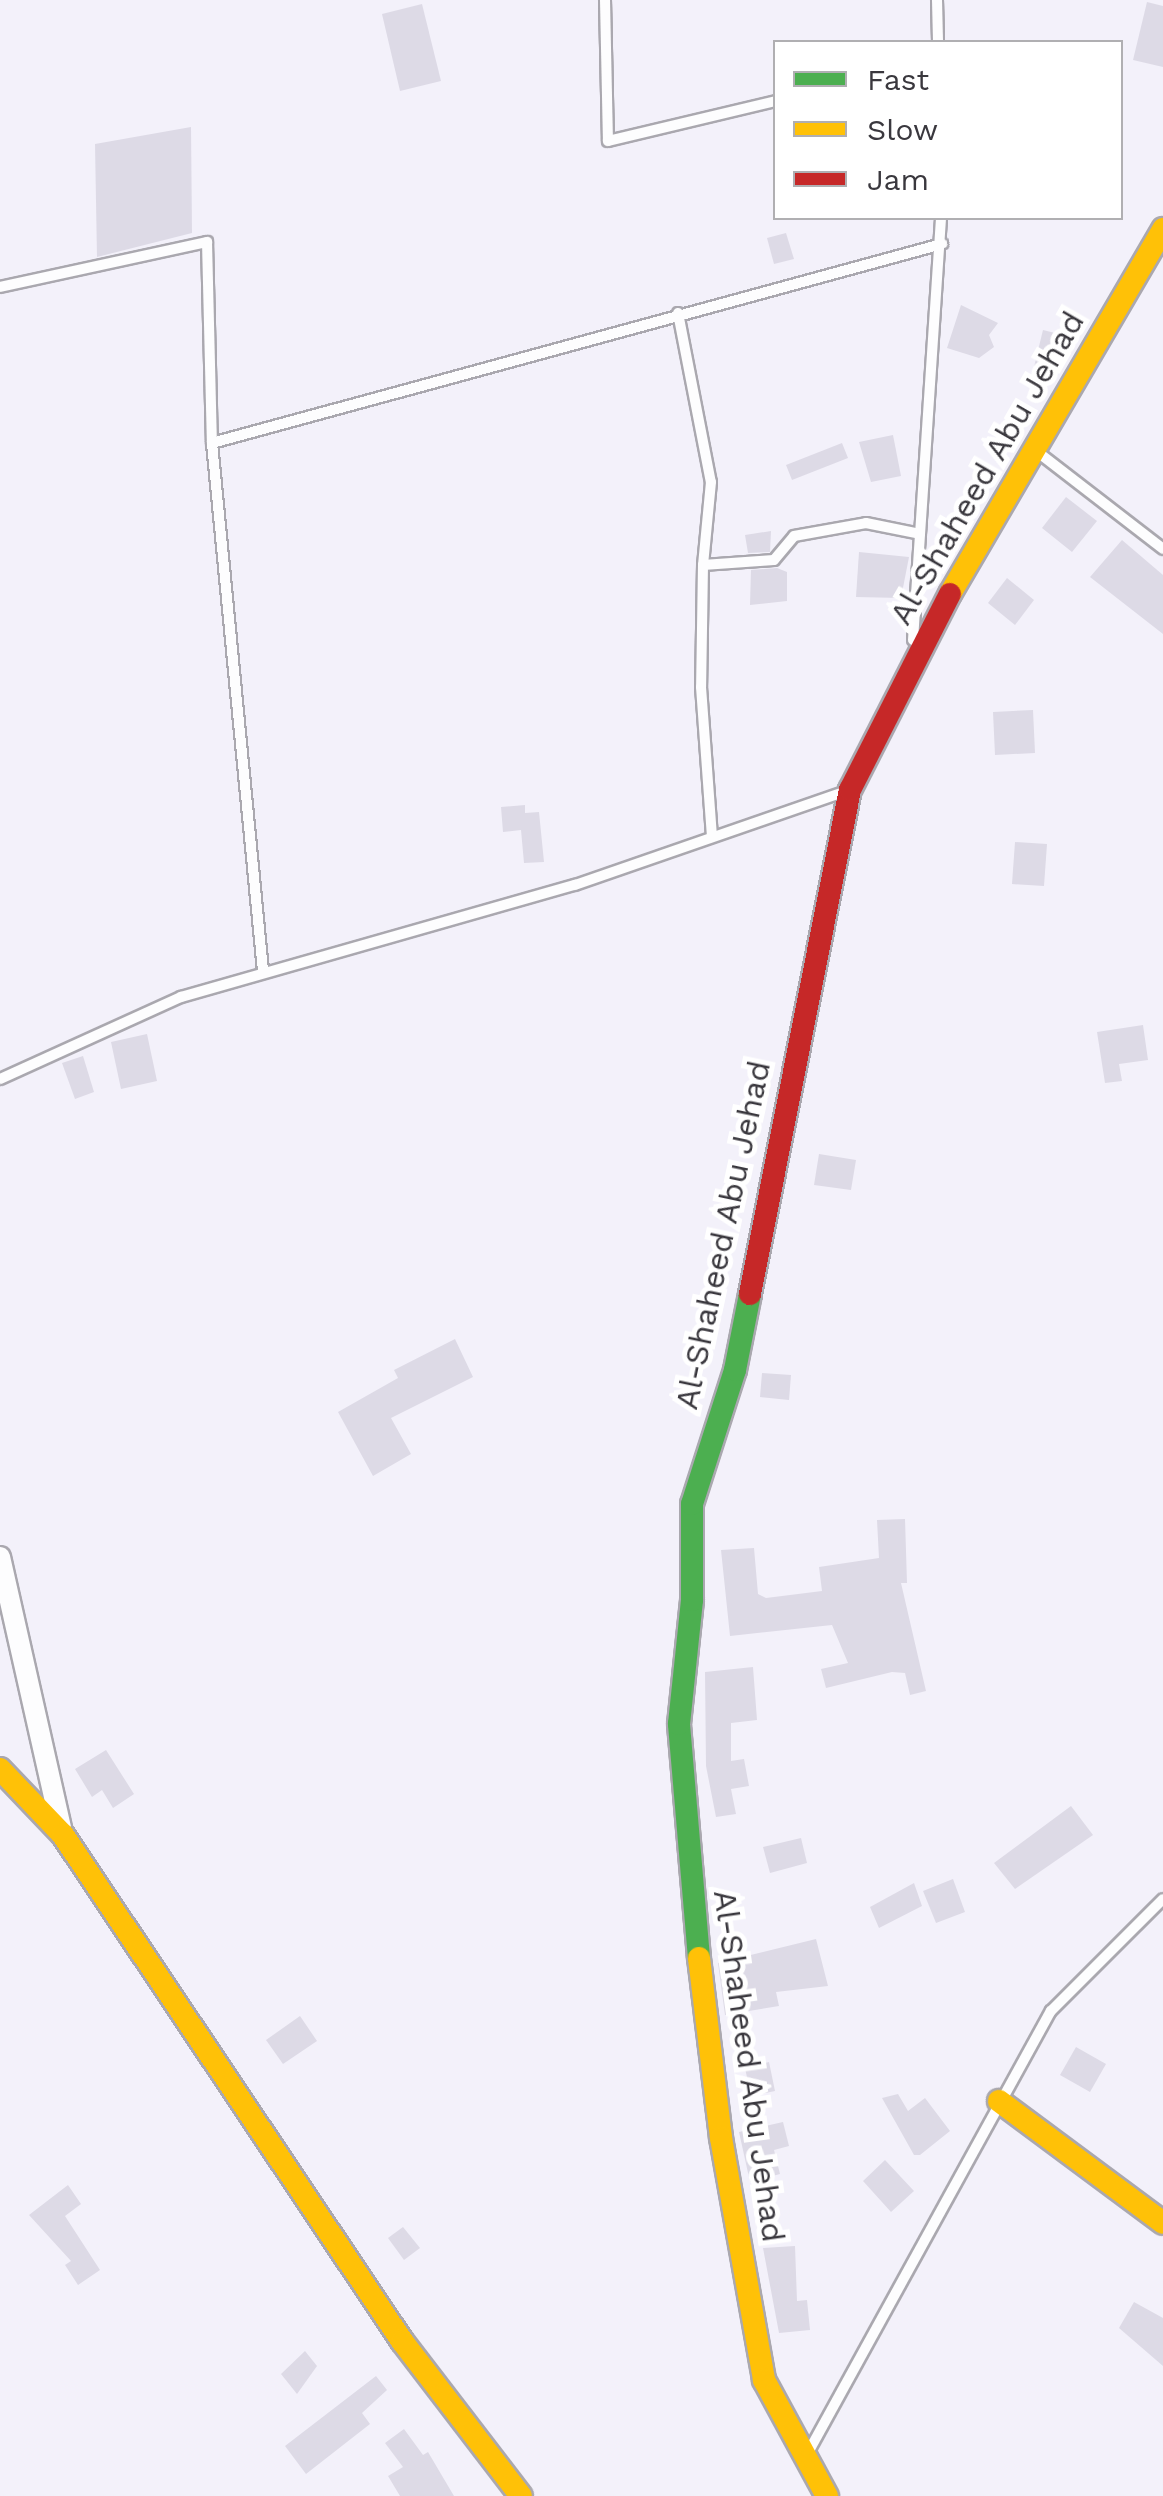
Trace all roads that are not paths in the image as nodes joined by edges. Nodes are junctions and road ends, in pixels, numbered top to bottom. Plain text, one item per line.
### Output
1 (605, 0) edge
2 (938, 0) edge
3 (938, 40) edge
4 (773, 101) edge
5 (941, 220) edge
6 (1163, 229) edge
7 (942, 244) junction
8 (0, 286) edge
9 (678, 314) junction
10 (212, 444) junction
11 (1034, 449) junction
12 (920, 534) junction
13 (1163, 549) edge
14 (703, 566) junction
15 (911, 661) junction
16 (850, 790) junction
17 (712, 836) junction
18 (263, 971) junction
19 (0, 1079) edge
20 (0, 1557) edge
21 (0, 1769) edge
22 (63, 1835) junction
23 (1163, 1899) edge
24 (999, 2102) junction
25 (1163, 2223) edge
26 (806, 2458) junction
27 (521, 2496) edge
28 (827, 2496) edge

1 - 4 lane
2 - 3 lane
5 - 7 lane
6 - 11 street, Al-Shaheed Abu Jehad
7 - 9 lane
7 - 12 lane
8 - 10 lane
9 - 10 lane
9 - 14 lane
10 - 18 lane
11 - 13 lane
11 - 15 street, Al-Shaheed Abu Jehad
12 - 14 lane
12 - 15 lane
14 - 17 lane
15 - 16 street, Al-Shaheed Abu Jehad
16 - 17 lane
16 - 26 street, Al-Shaheed Abu Jehad
17 - 18 lane
18 - 19 lane
20 - 22 street
21 - 22 street
22 - 27 street
23 - 24 lane
24 - 25 street
24 - 26 lane
26 - 28 street, Al-Shaheed Abu Jehad

